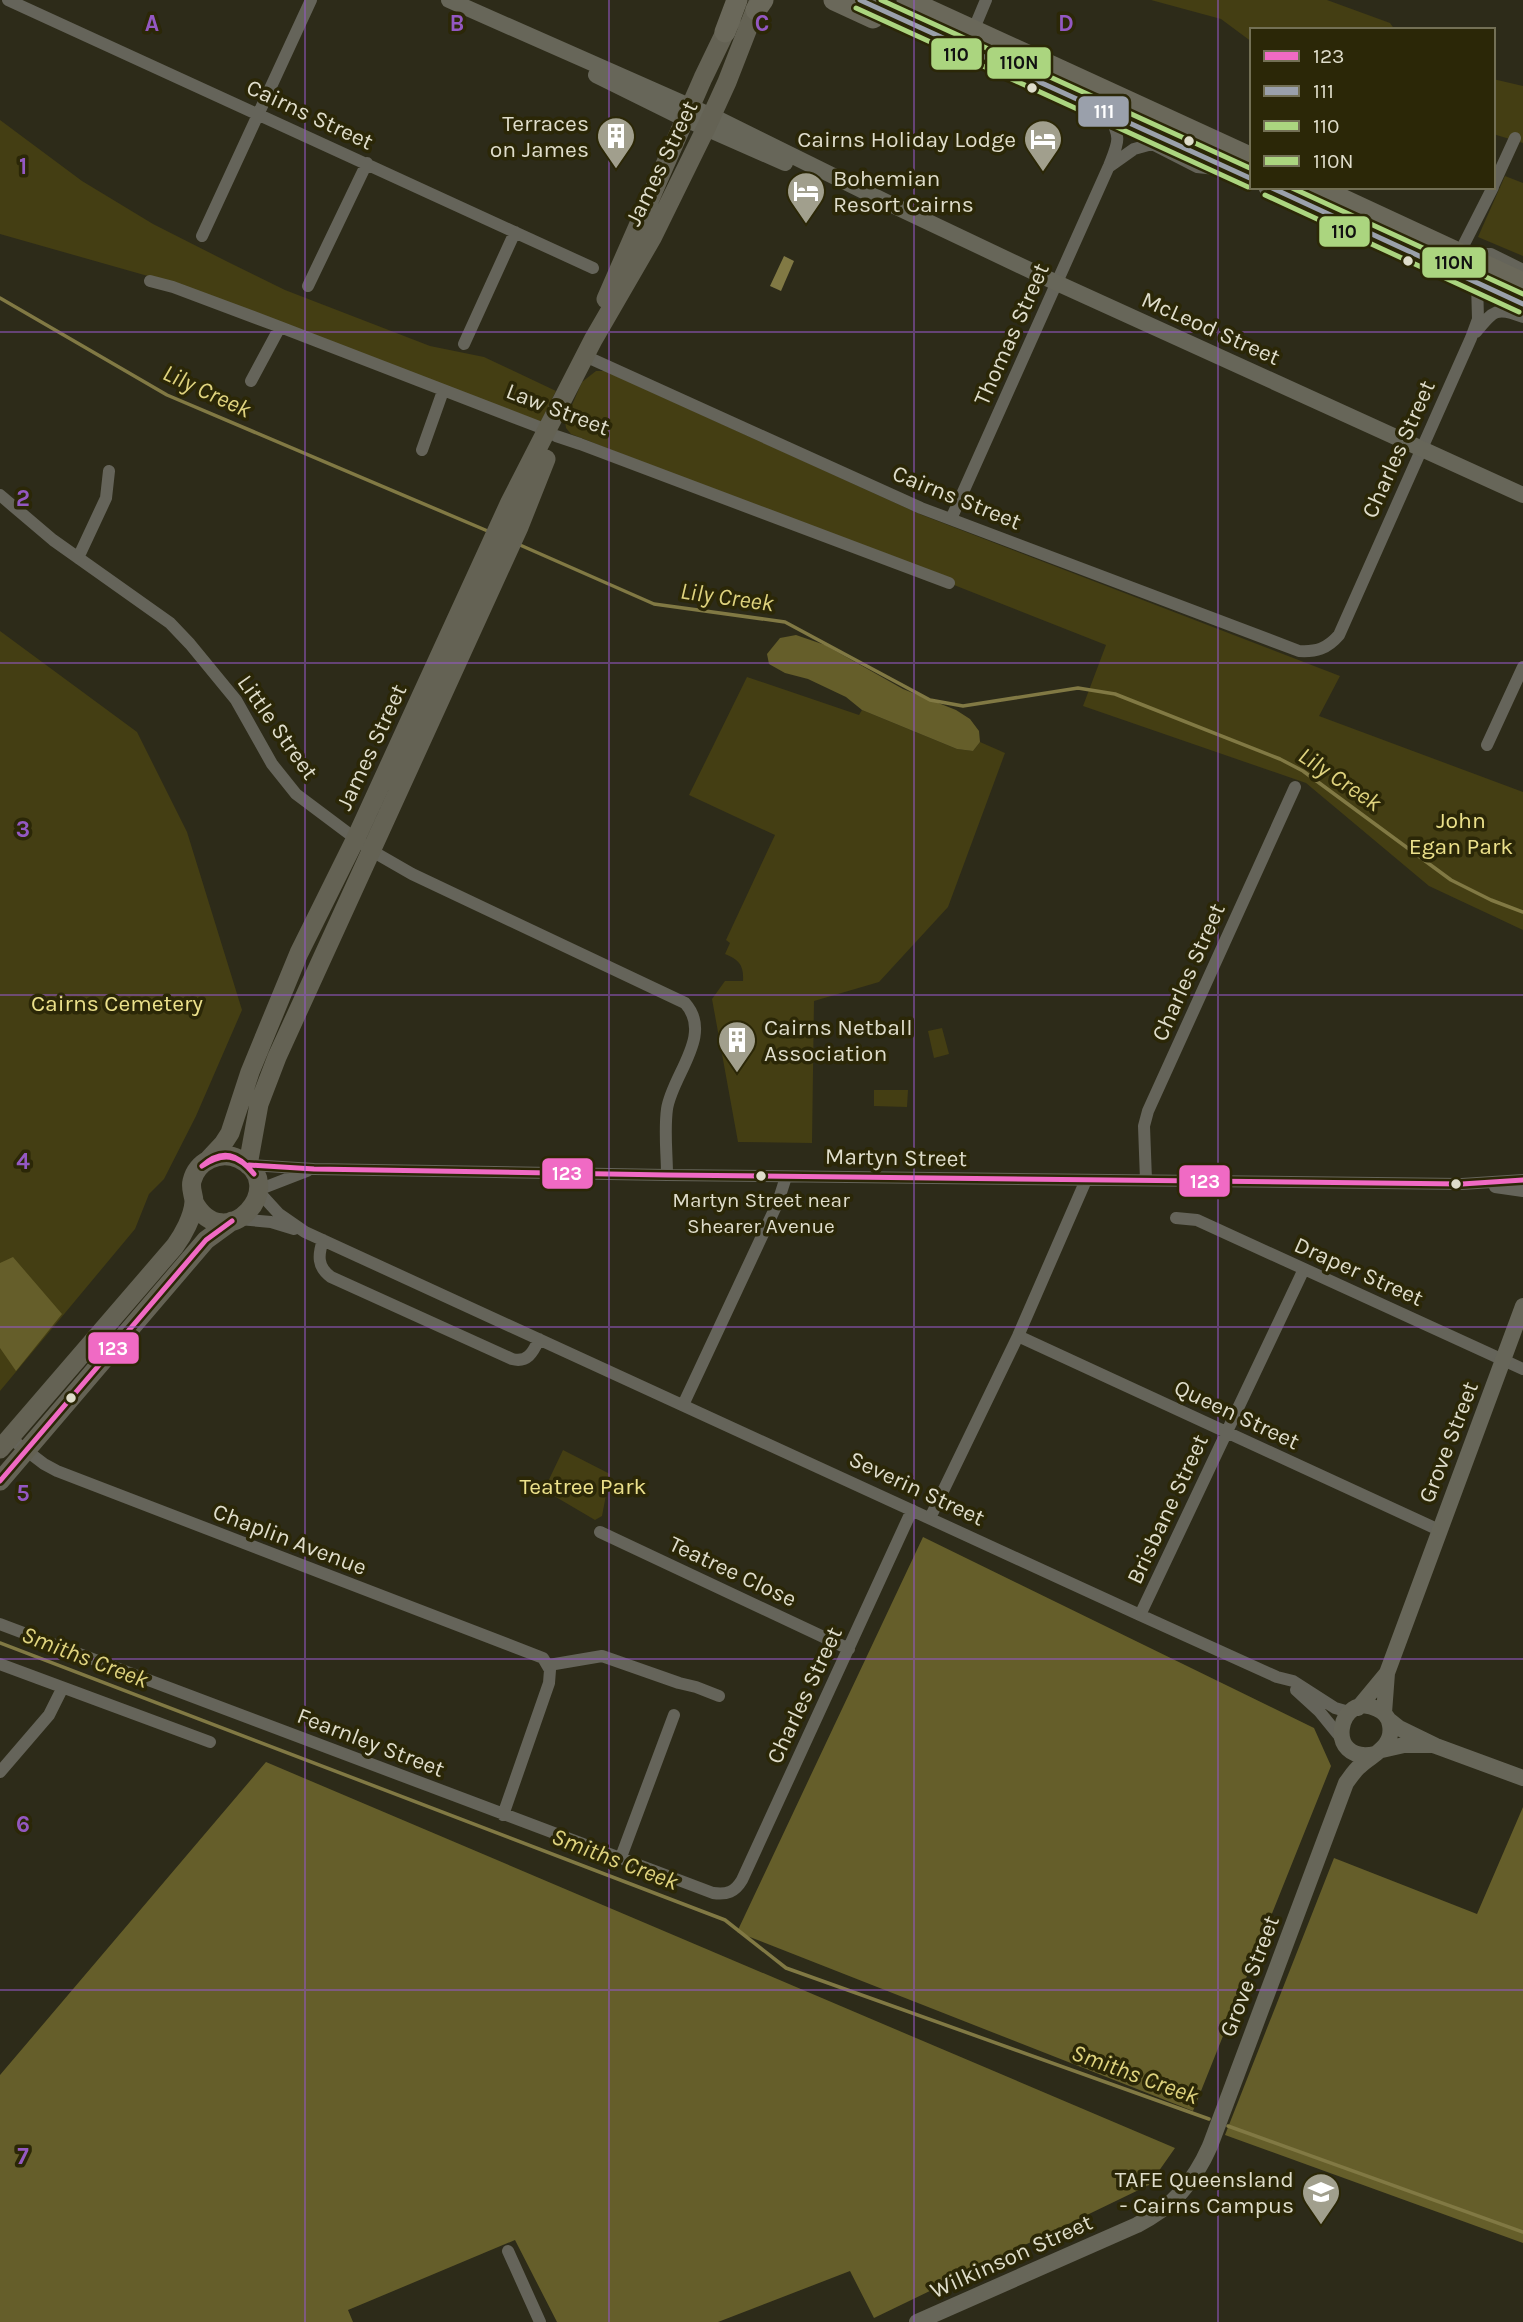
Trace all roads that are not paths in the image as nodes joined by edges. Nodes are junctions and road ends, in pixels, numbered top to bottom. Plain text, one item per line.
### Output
1 (8, 0) edge
2 (311, 0) edge
3 (449, 0) edge
4 (834, 0) edge
5 (860, 0) edge
6 (907, 0) edge
7 (978, 0) edge
8 (986, 0) edge
9 (751, 2) edge
10 (725, 32) joint
11 (963, 36) junction
12 (1105, 111) junction
13 (688, 113) junction
14 (259, 114) junction
15 (709, 122) junction
16 (1515, 138) dead end
17 (367, 163) junction
18 (1109, 166) junction
19 (1246, 170) edge
20 (1495, 182) edge
21 (1273, 189) edge
22 (1320, 189) edge
23 (1492, 189) edge
24 (515, 232) junction
25 (202, 236) dead end
26 (1460, 254) junction
27 (593, 268) dead end
28 (1523, 270) edge
29 (150, 281) dead end
30 (1477, 283) junction
31 (1057, 284) junction
32 (1523, 284) edge
33 (309, 286) dead end
34 (1523, 304) edge
35 (1523, 317) edge
36 (279, 327) junction
37 (1471, 338) junction
38 (464, 344) dead end
39 (589, 348) junction
40 (251, 381) dead end
41 (443, 391) junction
42 (551, 433) junction
43 (1421, 448) junction
44 (422, 450) dead end
45 (109, 471) dead end
46 (0, 495) edge
47 (1523, 495) edge
48 (951, 519) junction
49 (501, 544) junction
50 (78, 558) junction
51 (949, 583) dead end
52 (1322, 649) joint
53 (1523, 667) edge
54 (1487, 745) dead end
55 (1295, 787) dead end
56 (356, 838) junction
57 (372, 851) junction
58 (209, 1160) junction
59 (248, 1165) junction
60 (314, 1169) junction
61 (667, 1175) junction
62 (786, 1177) junction
63 (1086, 1180) junction
64 (1146, 1180) junction
65 (1523, 1180) edge
66 (1478, 1184) junction
67 (258, 1191) junction
68 (1523, 1191) edge
69 (194, 1202) junction
70 (1176, 1218) dead end
71 (235, 1220) junction
72 (305, 1232) junction
73 (323, 1240) junction
74 (1304, 1269) junction
75 (1523, 1306) edge
76 (1018, 1336) junction
77 (539, 1339) junction
78 (1503, 1360) junction
79 (1523, 1369) edge
80 (683, 1405) junction
81 (1226, 1432) junction
82 (5, 1444) edge
83 (26, 1451) junction
84 (0, 1481) edge
85 (912, 1510) junction
86 (930, 1518) junction
87 (1439, 1530) junction
88 (600, 1532) dead end
89 (1140, 1615) junction
90 (0, 1624) edge
91 (849, 1649) junction
92 (0, 1664) edge
93 (550, 1671) junction
94 (1387, 1673) junction
95 (1277, 1676) junction
96 (62, 1689) junction
97 (719, 1696) dead end
98 (1354, 1710) junction
99 (674, 1715) dead end
100 (1386, 1717) junction
101 (1343, 1741) junction
102 (210, 1742) dead end
103 (1436, 1746) junction
104 (1378, 1752) junction
105 (0, 1772) edge
106 (1523, 1779) edge
107 (1346, 1783) junction
108 (503, 1815) junction
109 (621, 1857) junction
110 (729, 1893) joint
111 (1190, 2183) joint
112 (508, 2251) dead end
113 (540, 2322) edge
114 (917, 2322) edge

1 - 14 street, Cairns Street
2 - 14 street
3 - 13 street, McLeod Street
4 - 11 highway
5 - 11 highway
6 - 11 highway
7 - 11 street
8 - 11 street
9 - 10 highway
9 - 15 main road, James Street
10 - 13 main road, James Street
11 - 12 highway
11 - 19 highway
12 - 18 street, Thomas Street
12 - 19 highway
13 - 15 street, McLeod Street
13 - 39 main road, James Street
14 - 17 street, Cairns Street
14 - 25 street
15 - 31 street, McLeod Street
15 - 39 main road, James Street
16 - 20 street
17 - 24 street, Cairns Street
17 - 33 street
18 - 19 street
18 - 31 street, Thomas Street
21 - 30 highway
22 - 26 highway
23 - 26 street
24 - 27 street, Cairns Street
24 - 38 street
26 - 28 street
26 - 32 highway
29 - 36 street, Law Street
30 - 34 highway
30 - 37 street, Charles Street
31 - 43 street, McLeod Street
31 - 48 street, Thomas Street
35 - 37 street, Charles Street
36 - 40 street
36 - 41 street, Law Street
37 - 43 street, Charles Street
39 - 42 main road, James Street
39 - 48 street, Cairns Street
41 - 42 street, Law Street
41 - 44 street
42 - 49 main road, James Street
42 - 51 street, Law Street
43 - 47 street, McLeod Street
43 - 52 street, Charles Street
45 - 50 street
46 - 50 street, Little Street
48 - 52 street, Cairns Street
49 - 56 main road, James Street
49 - 57 main road, James Street
50 - 56 street, Little Street
53 - 54 street
55 - 64 street, Charles Street
56 - 57 street, Little Street
56 - 58 main road, James Street
57 - 59 main road, James Street
57 - 61 street, Little Street
58 - 59 main road
58 - 69 main road
59 - 60 street, Martyn Street
59 - 67 main road
60 - 61 street, Martyn Street
60 - 67 street, Martyn Street
61 - 62 street, Martyn Street
62 - 63 street, Martyn Street
62 - 80 street
63 - 64 street, Martyn Street
63 - 76 street
64 - 66 street, Martyn Street
65 - 66 street, Martyn Street
66 - 68 street, Martyn Street
67 - 71 main road
67 - 72 street, Severin Street
69 - 71 main road
69 - 82 main road
70 - 74 street, Draper Street
71 - 72 street, Severin Street
71 - 83 main road
72 - 73 street, Severin Street
73 - 77 street, Severin Street
73 - 77 street
74 - 78 street, Draper Street
74 - 81 street, Brisbane Street
75 - 78 street, Grove Street
76 - 81 street, Queen Street
76 - 86 street
77 - 80 street, Severin Street
78 - 79 street, Draper Street
78 - 87 street, Grove Street
80 - 85 street, Severin Street
81 - 87 street, Queen Street
81 - 89 street, Brisbane Street
82 - 83 street, Chaplin Avenue
83 - 84 main road
83 - 93 street, Chaplin Avenue
85 - 86 street, Severin Street
85 - 91 street, Charles Street
86 - 89 street, Severin Street
87 - 94 street, Grove Street
88 - 91 street, Teatree Close
89 - 95 street, Severin Street
90 - 108 street, Fearnley Street
91 - 110 street, Charles Street
92 - 96 street
93 - 97 street
93 - 108 street
94 - 98 street, Grove Street
94 - 100 street, Grove Street
95 - 98 street, Severin Street
95 - 101 street, Severin Street
96 - 102 street
96 - 105 street
98 - 100 street
98 - 101 street
99 - 109 street
100 - 103 street
100 - 104 street
101 - 104 street
101 - 107 street, Grove Street
103 - 104 street
103 - 106 street
104 - 107 street, Grove Street
107 - 111 street, Grove Street
108 - 109 street, Fearnley Street
109 - 110 street, Fearnley Street
111 - 114 street, Wilkinson Street
112 - 113 street

